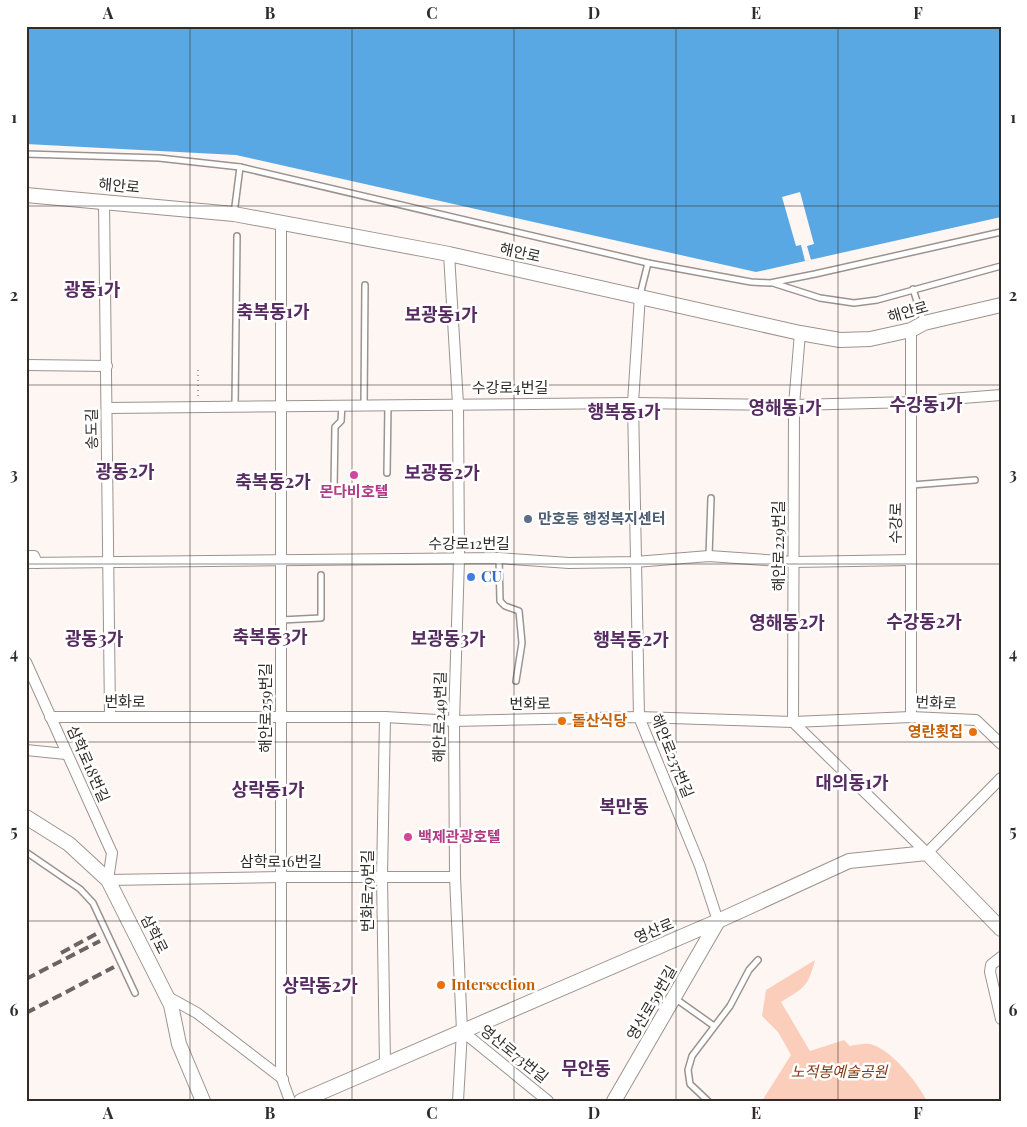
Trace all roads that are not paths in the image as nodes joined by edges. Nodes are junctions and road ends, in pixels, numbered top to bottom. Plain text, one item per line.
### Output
1 (26, 154) edge
2 (240, 167) junction
3 (26, 195) edge
4 (104, 201) junction
5 (234, 214) junction
6 (281, 224) junction
7 (1001, 232) edge
8 (237, 236) dead end
9 (449, 254) junction
10 (648, 263) junction
11 (1001, 266) edge
12 (770, 282) junction
13 (365, 285) dead end
14 (913, 290) junction
15 (640, 295) junction
16 (1001, 305) edge
17 (924, 323) junction
18 (911, 330) junction
19 (800, 333) junction
20 (26, 365) edge
21 (107, 366) junction
22 (1001, 395) edge
23 (633, 402) junction
24 (912, 402) junction
25 (458, 404) junction
26 (794, 404) junction
27 (342, 405) junction
28 (364, 405) junction
29 (388, 405) junction
30 (235, 406) junction
31 (280, 406) junction
32 (107, 408) junction
33 (387, 473) dead end
34 (974, 480) dead end
35 (912, 485) junction
36 (334, 489) dead end
37 (711, 498) dead end
38 (26, 556) edge
39 (709, 556) junction
40 (499, 558) junction
41 (459, 559) junction
42 (911, 560) junction
43 (281, 561) junction
44 (635, 562) junction
45 (794, 562) junction
46 (26, 563) edge
47 (38, 563) junction
48 (108, 563) junction
49 (321, 575) dead end
50 (281, 620) junction
51 (26, 662) edge
52 (516, 682) dead end
53 (110, 716) junction
54 (50, 717) junction
55 (282, 717) junction
56 (385, 717) junction
57 (639, 717) junction
58 (911, 717) junction
59 (454, 721) junction
60 (793, 722) junction
61 (1001, 744) edge
62 (26, 750) edge
63 (66, 754) junction
64 (1001, 778) edge
65 (26, 817) edge
66 (26, 852) edge
67 (928, 853) junction
68 (382, 876) junction
69 (280, 877) junction
70 (454, 877) junction
71 (108, 880) junction
72 (718, 922) junction
73 (1001, 928) edge
74 (1001, 957) edge
75 (758, 960) dead end
76 (136, 993) dead end
77 (168, 997) junction
78 (674, 998) junction
79 (1001, 1019) edge
80 (714, 1026) junction
81 (462, 1031) junction
82 (385, 1064) junction
83 (281, 1076) junction
84 (203, 1101) edge
85 (290, 1101) edge
86 (300, 1101) edge
87 (458, 1101) edge
88 (548, 1101) edge
89 (614, 1101) edge
90 (708, 1101) edge

1 - 2 lane
2 - 5 lane
2 - 10 lane
3 - 4 street, 해안로
4 - 5 street, 해안로
4 - 21 street, 송도길
5 - 6 street, 해안로
6 - 9 street, 해안로
6 - 31 street, 해안로259번길
7 - 12 lane
8 - 30 lane
9 - 15 street, 해안로
9 - 25 street, 해안로249번길
10 - 12 lane
10 - 15 lane
11 - 14 lane
12 - 14 lane
13 - 28 lane
14 - 17 lane
15 - 19 street, 해안로
15 - 23 street, 해안로237번길
16 - 17 street, 해안로
17 - 18 street, 해안로
18 - 19 street, 해안로
18 - 24 street, 수강로
19 - 26 street, 해안로229번길
20 - 21 street
21 - 32 street, 송도길
22 - 24 street, 수강로4번길
23 - 25 street, 수강로4번길
23 - 26 street, 수강로4번길
23 - 44 street, 해안로237번길
24 - 26 street, 수강로4번길
24 - 35 street, 수강로
25 - 29 street, 수강로4번길
25 - 41 street, 해안로249번길
26 - 45 street, 해안로229번길
27 - 28 street, 수강로4번길
27 - 31 street, 수강로4번길
27 - 36 lane
28 - 29 street, 수강로4번길
29 - 33 lane
30 - 31 street, 수강로4번길
30 - 32 street, 수강로4번길
31 - 43 street, 해안로259번길
32 - 48 street, 송도길
34 - 35 lane
35 - 42 street, 수강로
37 - 39 lane
38 - 47 street
39 - 44 street, 수강로12번길
39 - 45 street, 수강로12번길
40 - 41 street, 수강로12번길
40 - 44 street, 수강로12번길
40 - 52 lane
41 - 43 street, 수강로12번길
41 - 59 street, 해안로249번길
42 - 45 street, 수강로12번길
42 - 58 street, 수강로
43 - 48 street, 수강로12번길
43 - 50 street, 해안로259번길
44 - 57 street, 해안로237번길
45 - 60 street, 해안로229번길
46 - 47 street, 수강로12번길
47 - 48 street, 수강로12번길
48 - 53 street, 송도길
49 - 50 lane
50 - 55 street, 해안로259번길
51 - 54 street, 삼학로18번길
53 - 54 street, 번화로
53 - 55 street, 번화로
54 - 63 street, 삼학로18번길
55 - 56 street, 번화로
55 - 69 street, 해안로259번길
56 - 59 street, 번화로
56 - 68 street, 번화로79번길
57 - 59 street, 번화로
57 - 60 street, 번화로
57 - 72 street, 해안로237번길
58 - 60 street, 번화로
58 - 61 street, 번화로
59 - 70 street, 해안로249번길
60 - 67 street
62 - 63 street
63 - 71 street, 삼학로18번길
64 - 67 street
65 - 71 street, 삼학로
66 - 76 lane
67 - 72 street, 영산로
67 - 73 street
68 - 69 street, 삼학로16번길
68 - 70 street, 삼학로16번길
68 - 82 street, 번화로79번길
69 - 71 street, 삼학로16번길
69 - 83 street, 해안로259번길
70 - 81 street, 해안로249번길
71 - 77 street, 삼학로
72 - 78 street, 영산로59번길
72 - 81 street, 영산로
74 - 79 street
75 - 80 lane
77 - 83 street
77 - 84 street, 삼학로
78 - 80 lane
78 - 89 street, 영산로59번길
80 - 90 lane
81 - 82 street, 영산로
81 - 87 street, 해안로249번길
81 - 88 street, 영산로73번길
82 - 86 street, 영산로
83 - 85 street, 해안로259번길
83 - 86 street

